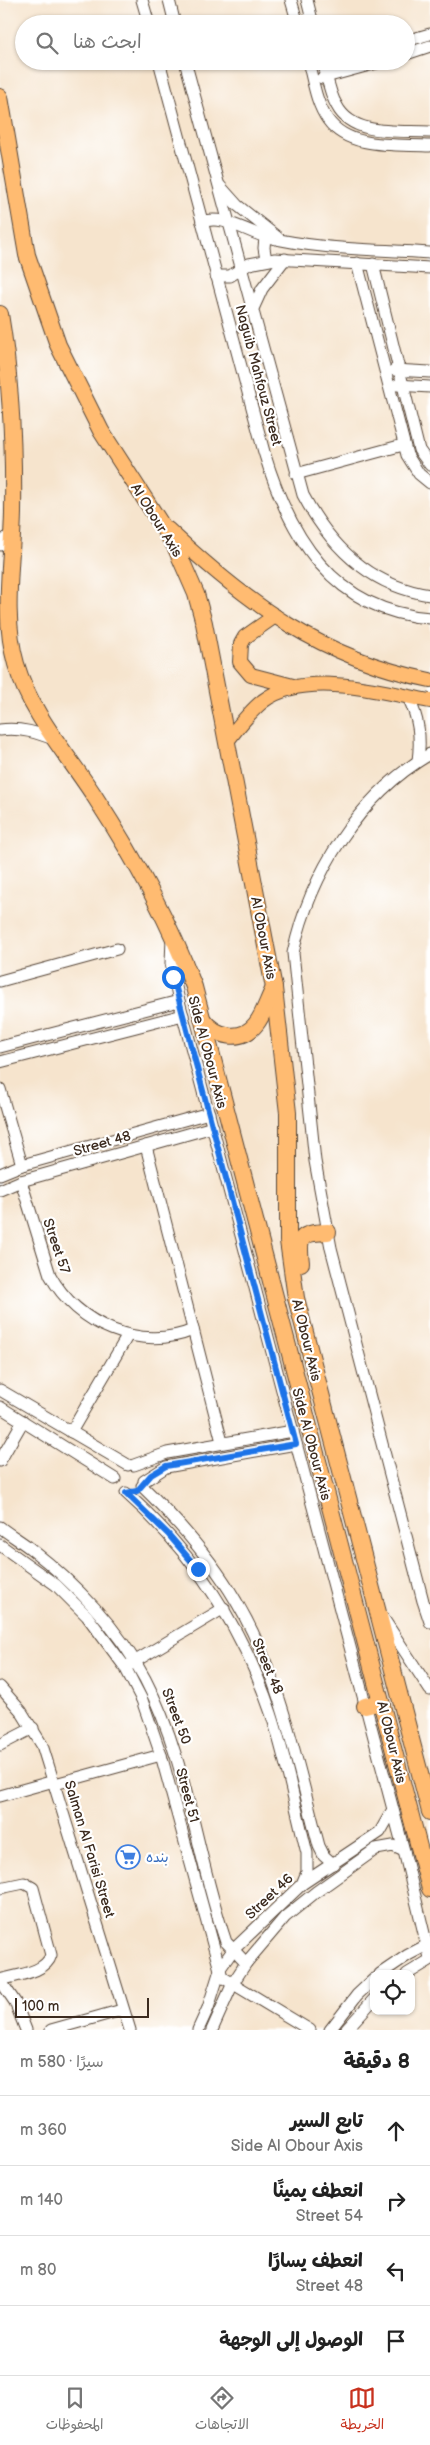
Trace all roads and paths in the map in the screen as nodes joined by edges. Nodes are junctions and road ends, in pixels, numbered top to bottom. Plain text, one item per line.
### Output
1 (142, 0) edge
2 (169, 0) edge
3 (291, 0) edge
4 (307, 0) edge
5 (146, 15) edge
6 (173, 15) edge
7 (295, 15) edge
8 (311, 15) edge
9 (430, 34) edge
10 (415, 38) edge
11 (430, 46) edge
12 (415, 51) edge
13 (161, 70) edge
14 (187, 70) edge
15 (310, 70) edge
16 (327, 70) edge
17 (350, 70) edge
18 (328, 76) junction
19 (313, 80) junction
20 (0, 98) edge
21 (430, 132) edge
22 (430, 146) edge
23 (218, 184) junction
24 (202, 222) junction
25 (228, 223) junction
26 (265, 237) junction
27 (283, 240) junction
28 (430, 253) edge
29 (286, 259) junction
30 (266, 260) junction
31 (357, 263) junction
32 (373, 264) junction
33 (241, 268) junction
34 (430, 268) edge
35 (216, 276) junction
36 (252, 311) junction
37 (0, 314) edge
38 (384, 369) junction
39 (399, 370) junction
40 (430, 372) edge
41 (388, 384) junction
42 (403, 385) junction
43 (430, 387) edge
44 (403, 445) junction
45 (430, 465) edge
46 (13, 472) junction
47 (296, 474) junction
48 (430, 483) edge
49 (0, 504) edge
50 (162, 523) junction
51 (12, 532) junction
52 (0, 545) edge
53 (430, 595) edge
54 (275, 616) junction
55 (430, 618) edge
56 (430, 680) edge
57 (294, 686) junction
58 (408, 697) junction
59 (430, 701) edge
60 (0, 730) edge
61 (57, 740) junction
62 (227, 740) junction
63 (430, 754) edge
64 (418, 761) junction
65 (172, 936) junction
66 (117, 950) dead end
67 (0, 982) edge
68 (274, 988) junction
69 (179, 1001) junction
70 (183, 1015) junction
71 (203, 1020) junction
72 (0, 1048) edge
73 (0, 1062) edge
74 (0, 1090) edge
75 (209, 1113) junction
76 (213, 1127) junction
77 (146, 1146) junction
78 (77, 1150) junction
79 (82, 1164) junction
80 (22, 1165) junction
81 (0, 1174) edge
82 (21, 1181) junction
83 (0, 1190) edge
84 (328, 1232) junction
85 (304, 1327) junction
86 (193, 1330) junction
87 (128, 1335) junction
88 (0, 1390) edge
89 (0, 1407) edge
90 (23, 1421) junction
91 (293, 1430) junction
92 (71, 1432) junction
93 (222, 1442) junction
94 (296, 1444) junction
95 (0, 1461) edge
96 (131, 1465) junction
97 (115, 1480) junction
98 (143, 1483) junction
99 (126, 1493) junction
100 (0, 1527) edge
101 (0, 1545) edge
102 (224, 1608) junction
103 (376, 1608) junction
104 (429, 1618) edge
105 (135, 1661) junction
106 (124, 1667) junction
107 (270, 1673) junction
108 (258, 1679) junction
109 (0, 1687) edge
110 (430, 1690) edge
111 (381, 1702) junction
112 (365, 1706) junction
113 (33, 1728) junction
114 (0, 1745) edge
115 (161, 1755) junction
116 (54, 1782) junction
117 (427, 1786) edge
118 (0, 1796) edge
119 (392, 1811) junction
120 (430, 1812) edge
121 (404, 1851) junction
122 (333, 1864) junction
123 (302, 1884) junction
124 (0, 1888) edge
125 (430, 1890) edge
126 (427, 1945) junction
127 (232, 1950) junction
128 (430, 1959) edge
129 (246, 1963) junction
130 (386, 1970) edge
131 (413, 1970) edge
132 (220, 1973) junction
133 (0, 1980) edge
134 (370, 1983) edge
135 (233, 1984) junction
136 (370, 2003) edge
137 (122, 2010) junction
138 (26, 2030) edge
139 (54, 2030) edge
140 (130, 2030) edge
141 (198, 2030) edge
142 (212, 2030) edge
143 (310, 2030) edge
144 (330, 2030) edge
145 (346, 2030) edge

1 - 5 street
2 - 6 street
3 - 7 street
4 - 8 street
9 - 10 street
11 - 12 street
13 - 24 street, Naguib Mahfouz Street
14 - 23 street, Naguib Mahfouz Street
15 - 19 street
16 - 18 street
17 - 18 street
18 - 19 street
18 - 21 street
19 - 22 street
20 - 50 highway, Al Obour Axis
23 - 25 street, Naguib Mahfouz Street
23 - 27 street
24 - 25 street
24 - 35 street, Naguib Mahfouz Street
25 - 26 street
25 - 33 street, Naguib Mahfouz Street
26 - 27 street
26 - 30 street
27 - 28 street
29 - 30 street
29 - 31 street
29 - 36 street
30 - 33 street
31 - 32 street
31 - 38 street
32 - 34 street
32 - 39 street
33 - 35 street
33 - 36 street, Naguib Mahfouz Street
35 - 55 street, Naguib Mahfouz Street
36 - 47 street, Naguib Mahfouz Street
37 - 46 highway, Al Obour Axis
38 - 39 street
38 - 41 street
39 - 40 street
39 - 42 street
41 - 42 street
41 - 44 street
42 - 43 street
42 - 45 street
44 - 47 street
44 - 48 street
46 - 49 highway
46 - 51 highway, Al Obour Axis
47 - 53 street, Naguib Mahfouz Street
50 - 54 main road
50 - 62 highway, Al Obour Axis
51 - 52 street
51 - 61 highway, Al Obour Axis
54 - 56 main road
54 - 57 main road
57 - 58 main road
57 - 62 main road
58 - 59 main road
58 - 64 street
60 - 61 street
61 - 65 highway, Al Obour Axis
62 - 68 highway, Al Obour Axis
63 - 64 street
64 - 84 street
65 - 69 street, Side Al Obour Axis
65 - 71 highway, Al Obour Axis
66 - 67 street
68 - 71 highway
68 - 85 highway, Al Obour Axis
69 - 70 street, Side Al Obour Axis
69 - 72 street
70 - 73 street
70 - 75 street, Side Al Obour Axis
71 - 111 highway, Al Obour Axis
74 - 80 street
75 - 76 street, Side Al Obour Axis
75 - 78 street, Street 48
76 - 77 street, Street 48
76 - 91 street, Side Al Obour Axis
77 - 79 street, Street 48
77 - 86 street
78 - 79 street
78 - 80 street, Street 48
79 - 82 street, Street 48
80 - 81 street, Street 48
82 - 83 street, Street 48
82 - 87 street, Street 57
84 - 85 highway
84 - 104 street
85 - 103 highway, Al Obour Axis
86 - 87 street, Street 57
86 - 93 street
87 - 92 street
88 - 92 street
89 - 90 street
90 - 95 street
90 - 97 street
91 - 93 street
91 - 94 street, Side Al Obour Axis
92 - 96 street
93 - 96 street
94 - 98 street
94 - 112 street, Side Al Obour Axis
96 - 97 street
96 - 98 street
97 - 99 street
98 - 99 street
98 - 107 street, Street 48
99 - 102 street, Street 48
100 - 105 street, Street 50
101 - 106 street, Street 51
102 - 105 street
102 - 108 street, Street 48
103 - 110 street
103 - 117 highway, Al Obour Axis
105 - 106 street
105 - 127 street, Street 50
106 - 115 street, Street 51
107 - 108 street
107 - 122 street, Street 48
108 - 123 street, Street 48
109 - 113 street, Salman Al Farisi Street
111 - 112 highway
111 - 125 highway, Al Obour Axis
112 - 119 street, Side Al Obour Axis
113 - 114 street
113 - 116 street, Salman Al Farisi Street
115 - 116 street
115 - 132 street, Street 51
116 - 118 street
116 - 137 street, Salman Al Farisi Street
117 - 120 highway, Al Obour Axis
119 - 121 street, Side Al Obour Axis
119 - 122 street, Street 46
121 - 126 street, Side Al Obour Axis
121 - 129 street, Street 46
122 - 123 street, Street 46
123 - 127 street, Street 46
124 - 133 street
126 - 128 street, Side Al Obour Axis
126 - 130 street
127 - 129 street, Street 50
127 - 132 street, Street 46
128 - 131 street
129 - 135 street, Street 46
132 - 135 street
132 - 141 street, Street 46
133 - 138 street
134 - 144 street
135 - 142 street, Street 46
135 - 143 street
136 - 145 street
137 - 139 street
137 - 140 street, Salman Al Farisi Street

